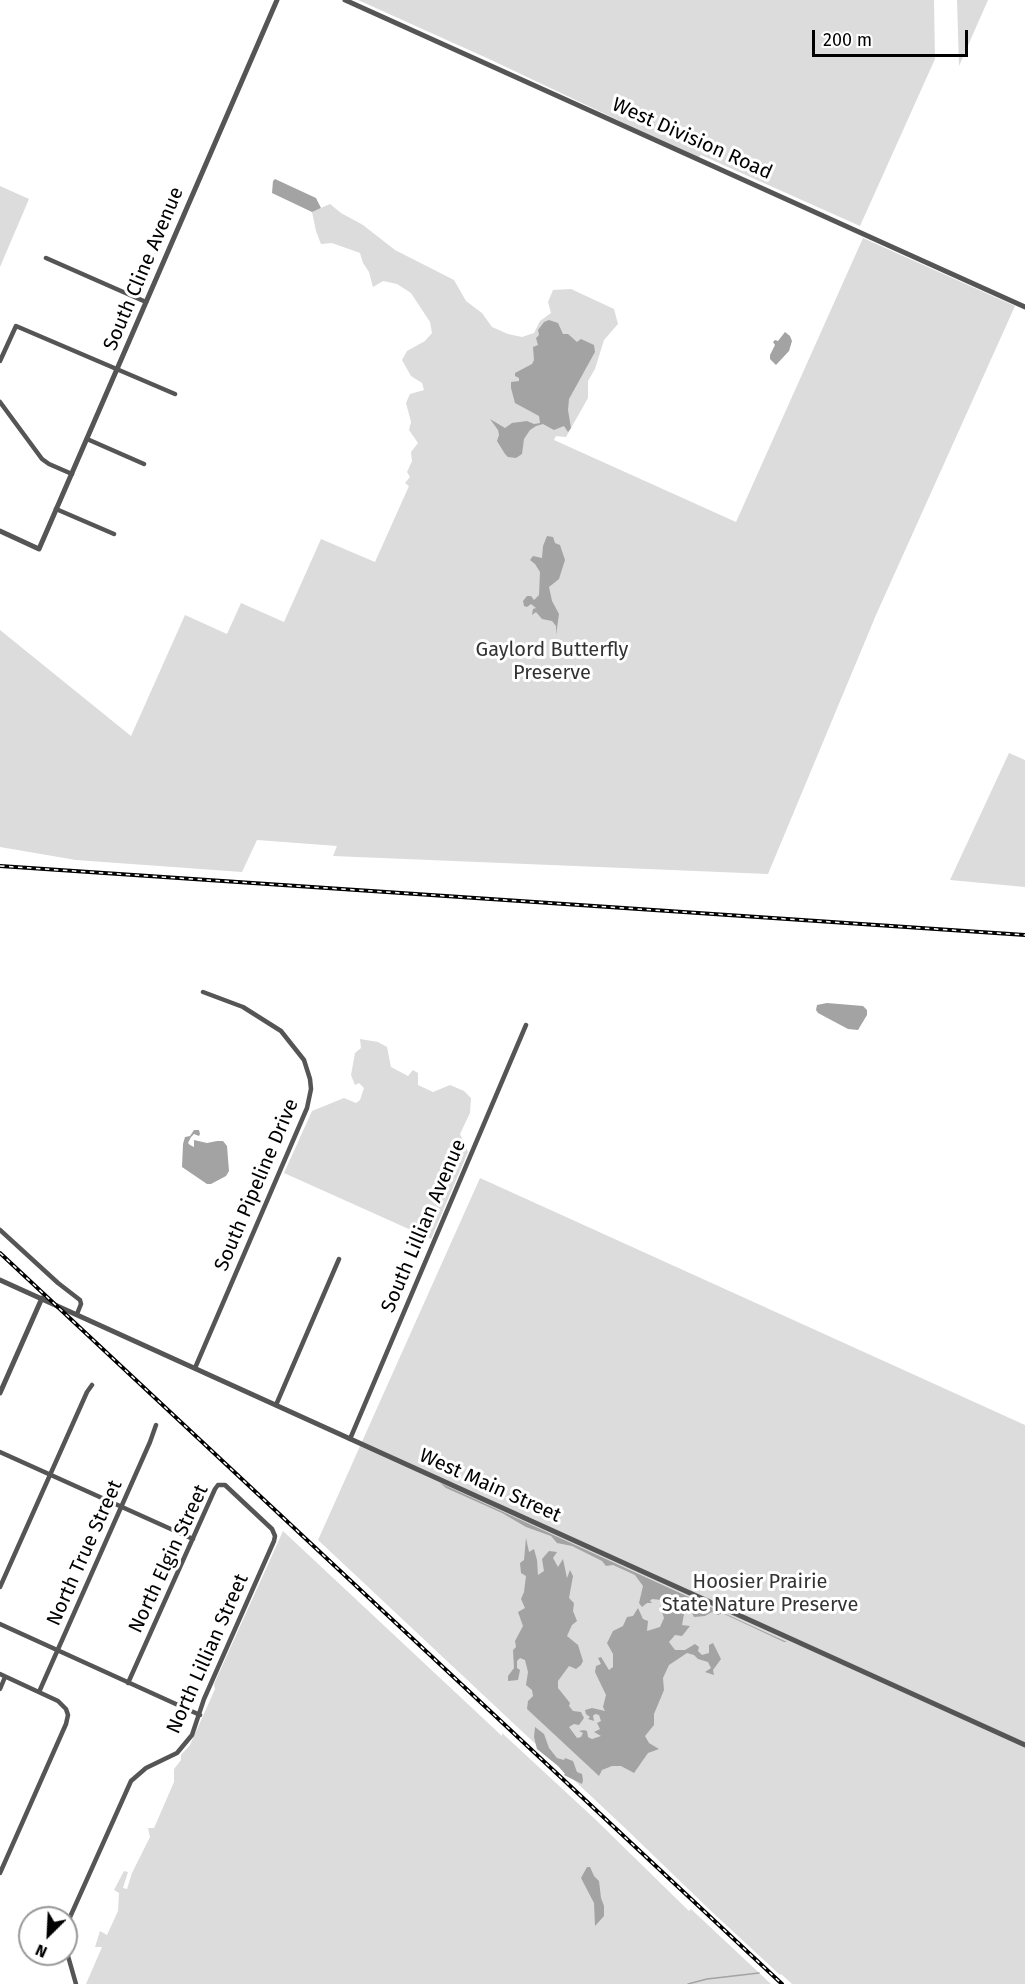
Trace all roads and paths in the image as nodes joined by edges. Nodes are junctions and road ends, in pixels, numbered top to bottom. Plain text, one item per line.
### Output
1 (277, 0) edge
2 (345, 0) edge
3 (46, 258) dead end
4 (146, 302) junction
5 (1025, 307) edge
6 (0, 361) edge
7 (117, 369) junction
8 (175, 394) dead end
9 (0, 402) edge
10 (87, 439) junction
11 (144, 464) dead end
12 (72, 474) junction
13 (56, 509) junction
14 (0, 531) edge
15 (114, 534) dead end
16 (203, 992) dead end
17 (526, 1025) dead end
18 (0, 1230) edge
19 (339, 1259) dead end
20 (0, 1280) edge
21 (42, 1298) junction
22 (77, 1314) junction
23 (195, 1368) junction
24 (92, 1385) dead end
25 (0, 1393) edge
26 (276, 1405) junction
27 (156, 1425) dead end
28 (350, 1439) junction
29 (0, 1452) edge
30 (50, 1474) junction
31 (122, 1507) junction
32 (275, 1534) joint
33 (192, 1539) junction
34 (0, 1587) edge
35 (0, 1624) edge
36 (58, 1650) junction
37 (3, 1676) edge
38 (128, 1683) junction
39 (0, 1689) edge
40 (39, 1692) junction
41 (200, 1715) junction
42 (1025, 1745) edge
43 (0, 1873) edge
44 (75, 1906) edge
45 (71, 1966) edge
46 (76, 1984) edge

1 - 4 street, South Cline Avenue
2 - 5 street, West Division Road
3 - 4 street
4 - 7 street, South Cline Avenue
6 - 7 street
7 - 8 street
7 - 10 street, South Cline Avenue
9 - 12 street
10 - 11 street
10 - 12 street, South Cline Avenue
12 - 13 street, South Cline Avenue
13 - 14 street, South Cline Avenue
13 - 15 street
16 - 23 street, South Pipeline Drive
17 - 28 street, South Lillian Avenue
18 - 22 street
19 - 26 street
20 - 21 street, West Main Street
21 - 22 street, West Main Street
21 - 25 street
22 - 23 street, West Main Street
23 - 26 street, West Main Street
24 - 30 street
26 - 28 street, West Main Street
27 - 31 street, North True Street
28 - 42 street, West Main Street
29 - 30 street
30 - 31 street
30 - 34 street
31 - 33 street
31 - 36 street, North True Street
32 - 33 street, North Elgin Street
32 - 41 street, North Lillian Street
33 - 38 street, North Elgin Street
35 - 36 street
36 - 38 street
36 - 40 street, North True Street
37 - 39 street
37 - 40 street
38 - 41 street
40 - 43 street
41 - 44 street, North Lillian Street
45 - 46 street

